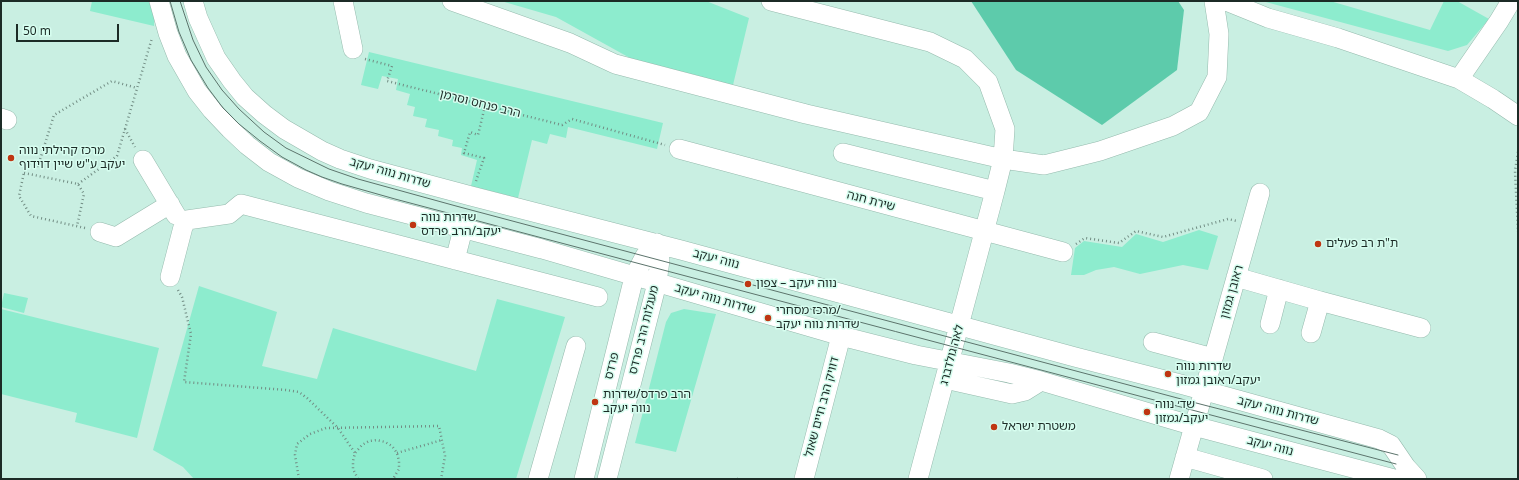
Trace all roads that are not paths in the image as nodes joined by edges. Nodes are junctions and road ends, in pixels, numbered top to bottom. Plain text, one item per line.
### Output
1 (159, 1) edge
2 (193, 1) edge
3 (343, 1) edge
4 (452, 1) edge
5 (771, 1) edge
6 (1214, 1) edge
7 (1226, 1) edge
8 (1511, 1) edge
9 (353, 49) road end
10 (1459, 79) junction
11 (1518, 116) edge
12 (679, 149) road end
13 (843, 152) dead end
14 (1003, 159) junction
15 (143, 160) road end
16 (995, 191) junction
17 (1260, 193) dead end
18 (170, 204) junction
19 (184, 227) junction
20 (463, 229) junction
21 (984, 231) junction
22 (100, 232) road end
23 (657, 243) junction
24 (1062, 252) road end
25 (455, 260) junction
26 (170, 277) road end
27 (634, 277) junction
28 (1236, 277) junction
29 (657, 283) junction
30 (1279, 289) junction
31 (598, 297) dead end
32 (1320, 301) junction
33 (1270, 324) dead end
34 (960, 325) junction
35 (1421, 328) dead end
36 (1311, 333) dead end
37 (841, 336) junction
38 (1153, 342) dead end
39 (576, 346) dead end
40 (1213, 358) junction
41 (948, 371) junction
42 (1204, 390) junction
43 (1194, 426) junction
44 (1185, 457) junction
45 (538, 479) edge
46 (584, 479) edge
47 (607, 479) edge
48 (804, 479) edge
49 (918, 479) edge
50 (1179, 479) edge
51 (1263, 479) edge
52 (1394, 479) edge
53 (1417, 479) edge

1 - 20 street
2 - 23 street, שדרות נווה יעקב
3 - 9 street
4 - 14 street
5 - 14 street, לאה גולדברג
6 - 14 street
7 - 10 street
8 - 10 street
10 - 11 street
12 - 21 street, שירת חנה
13 - 16 street
14 - 16 street, לאה גולדברג
15 - 18 street
16 - 21 street, לאה גולדברג
17 - 28 street, ראובן גמזון
18 - 19 street
18 - 22 street
19 - 25 street
19 - 26 street
20 - 25 street
20 - 27 street
21 - 24 street, שירת חנה
21 - 34 street, לאה גולדברג
23 - 27 street, מעגלות הרב פרדס
23 - 29 street, מעגלות הרב פרדס
23 - 34 street, נווה יעקב
25 - 31 street
27 - 29 street, שדרות נווה יעקב
27 - 46 street, פרדס
28 - 30 street
28 - 40 street, ראובן גמזון
29 - 37 street, שדרות נווה יעקב
29 - 47 street, מעגלות הרב פרדס
30 - 32 street
30 - 33 street
32 - 35 street
32 - 36 street
34 - 41 street, לאה גולדברג
34 - 42 street, שדרות נווה יעקב
37 - 41 street
37 - 48 street, דוויק הרב חיים שאול
38 - 40 street
39 - 45 street
40 - 42 street, ראובן גמזון
41 - 43 street, נווה יעקב
41 - 49 street, לאה גולדברג
42 - 43 street, ראובן גמזון
42 - 53 street, שדרות נווה יעקב
43 - 44 street, ראובן גמזון
43 - 52 street, נווה יעקב
44 - 50 street, ראובן גמזון
44 - 51 street

